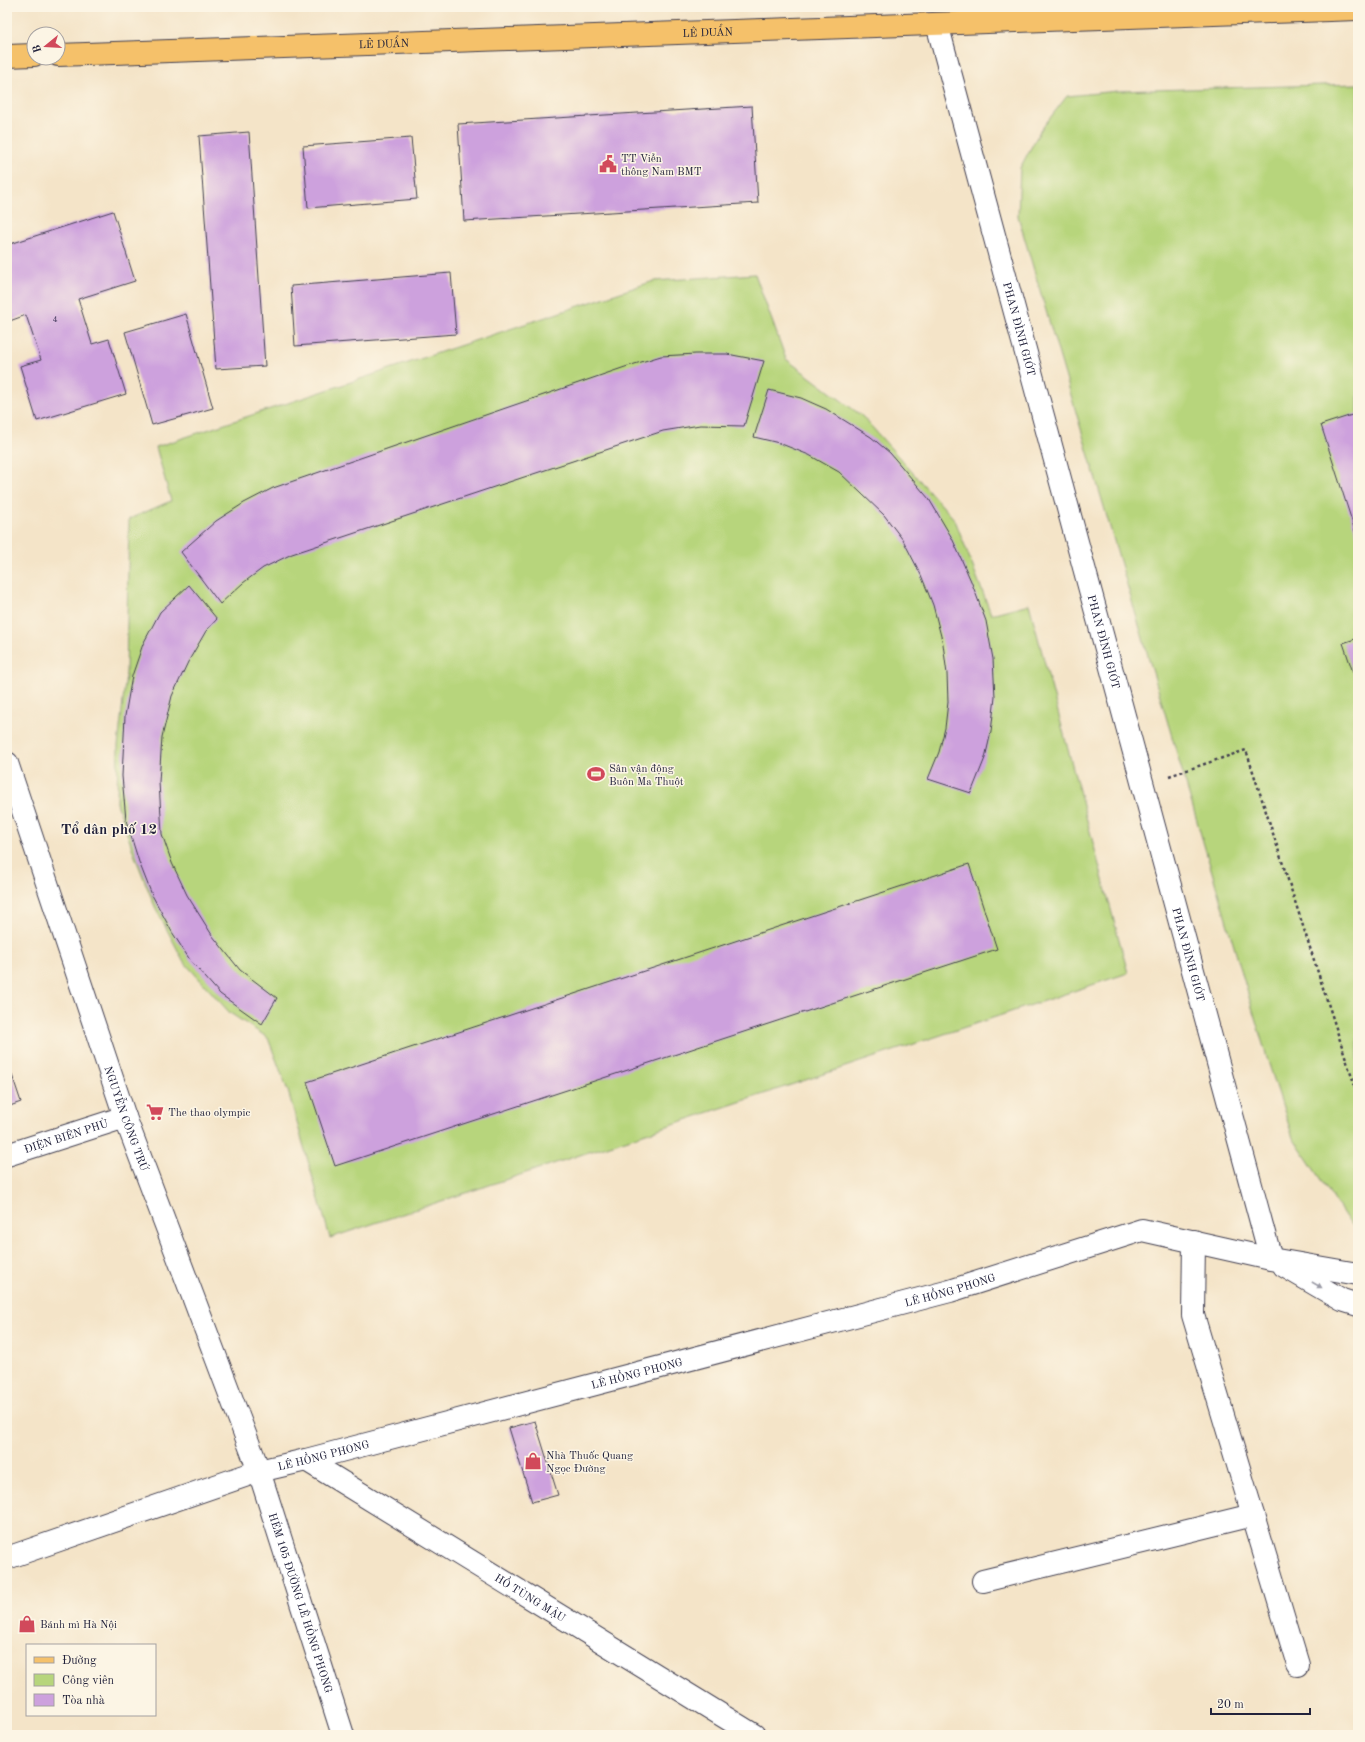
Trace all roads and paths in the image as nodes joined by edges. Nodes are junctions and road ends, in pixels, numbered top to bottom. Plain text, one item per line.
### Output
1 (1358, 9) edge
2 (937, 24) junction
3 (66, 54) edge
4 (26, 55) edge
5 (7, 56) edge
6 (7, 763) edge
7 (1143, 784) junction
8 (1358, 1096) edge
9 (126, 1117) junction
10 (7, 1156) edge
11 (1194, 1241) junction
12 (1271, 1258) junction
13 (1358, 1274) edge
14 (1358, 1305) edge
15 (306, 1460) junction
16 (259, 1471) junction
17 (1253, 1515) junction
18 (7, 1558) edge
19 (983, 1581) dead end
20 (1298, 1665) dead end
21 (343, 1735) edge
22 (754, 1735) edge

1 - 2 main road, LÊ DUẨN
2 - 3 main road, LÊ DUẨN
2 - 7 street, PHAN ĐÌNH GIÓT
4 - 5 main road
6 - 9 street, NGUYỄN CÔNG TRỨ
7 - 8 path
7 - 12 street, PHAN ĐÌNH GIÓT
9 - 10 street, ĐIỆN BIÊN PHỦ
9 - 16 street, NGUYỄN CÔNG TRỨ
11 - 12 street, LÊ HỒNG PHONG
11 - 15 street, LÊ HỒNG PHONG
11 - 17 street
12 - 13 street, LÊ HỒNG PHONG
12 -> 14 street, LÊ HỒNG PHONG
15 - 16 street, LÊ HỒNG PHONG
15 - 22 street, HỒ TÙNG MẬU
16 - 18 street, LÊ HỒNG PHONG
16 - 21 street, HẺM 105 ĐƯỜNG LÊ HỒNG PHONG
17 - 19 street
17 - 20 street

